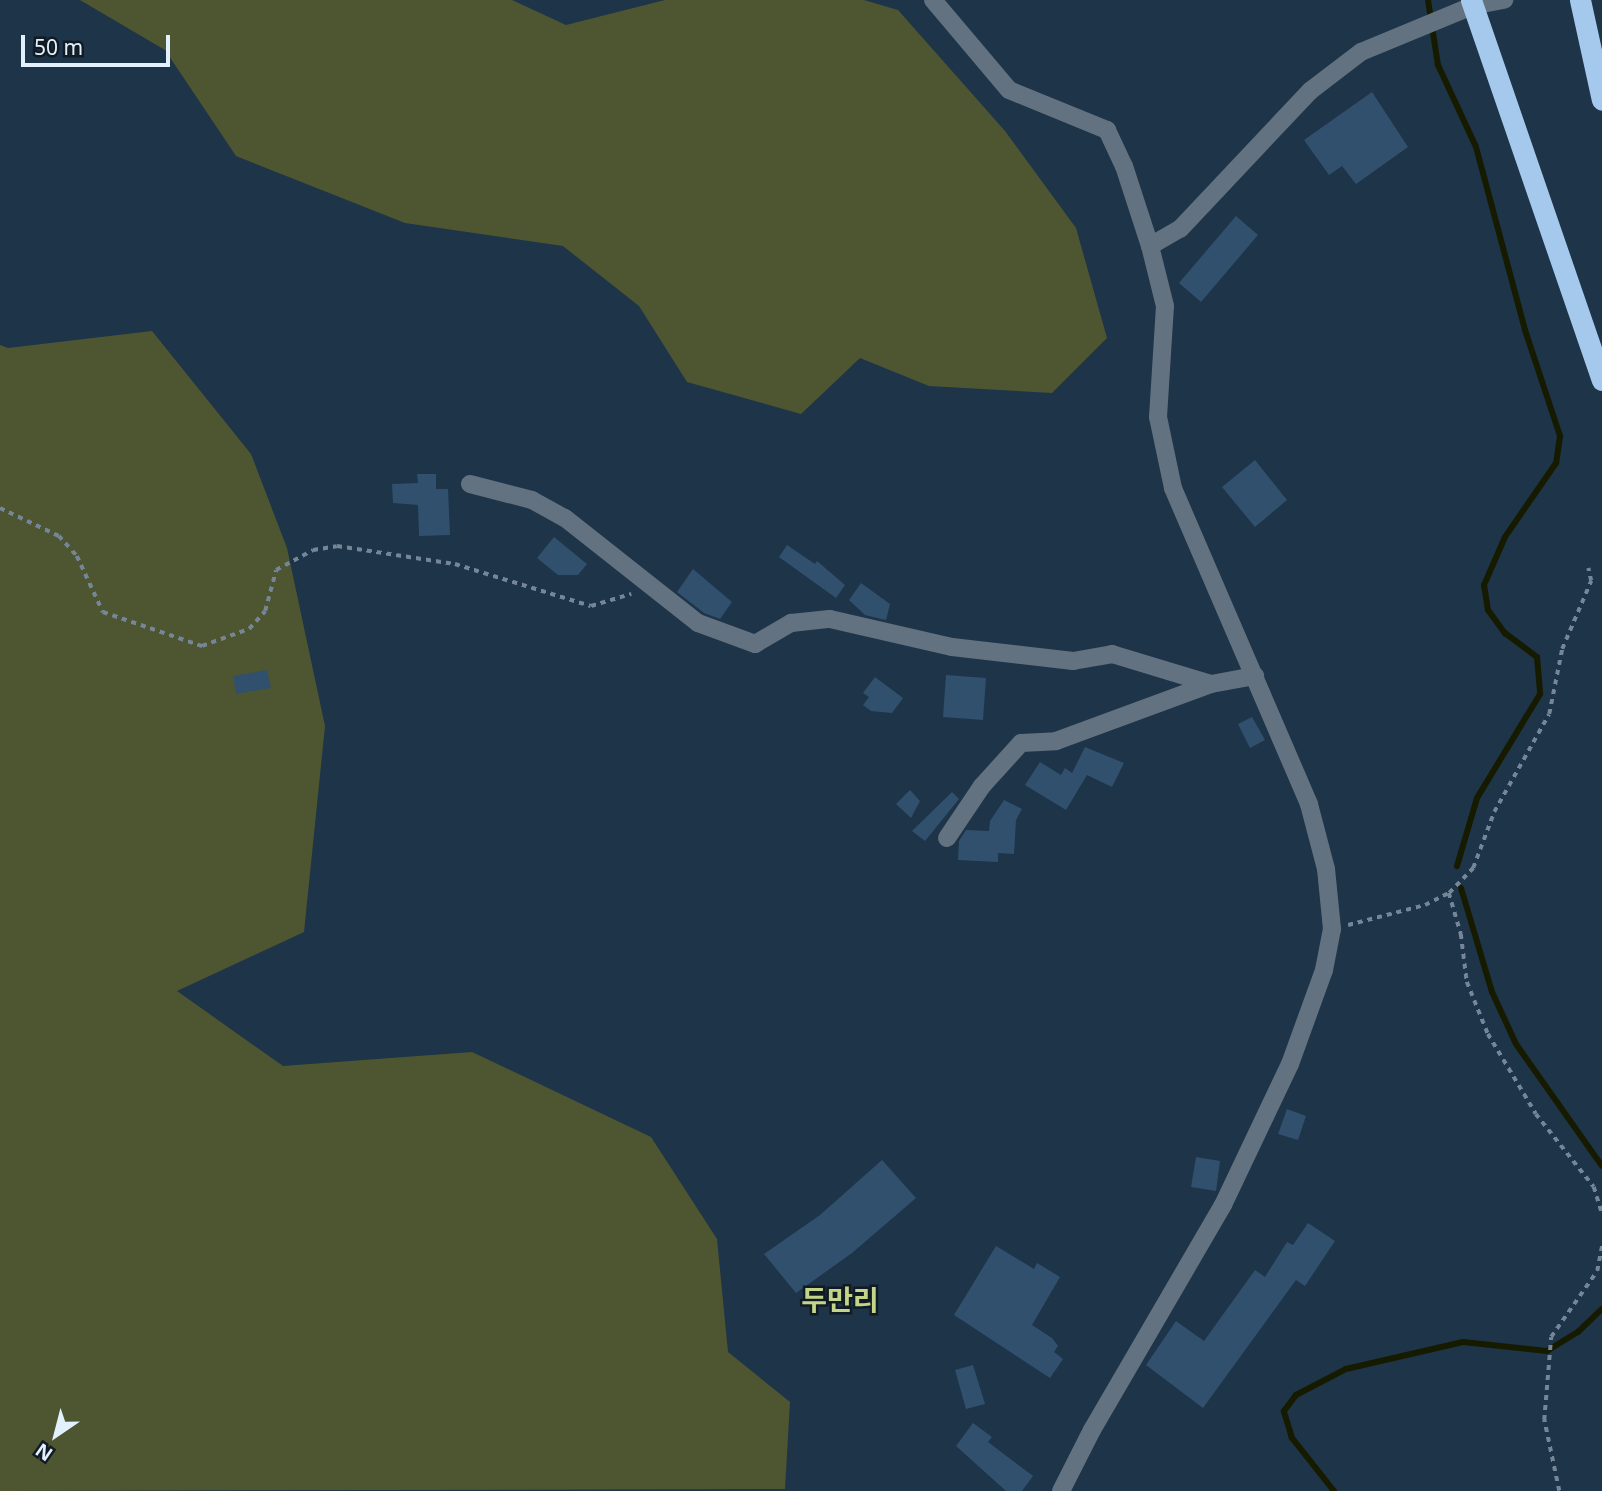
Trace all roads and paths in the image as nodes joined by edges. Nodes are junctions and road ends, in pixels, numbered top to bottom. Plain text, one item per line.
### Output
1 (933, 0) edge
2 (1504, 0) edge
3 (1580, 0) edge
4 (1471, 3) edge
5 (1602, 100) edge
6 (1150, 246) junction
7 (1602, 380) edge
8 (471, 484) dead end
9 (0, 508) edge
10 (1588, 568) dead end
11 (649, 584) junction
12 (1255, 676) junction
13 (1211, 684) junction
14 (947, 838) dead end
15 (1449, 893) junction
16 (1332, 929) junction
17 (1602, 1214) edge
18 (1602, 1245) edge
19 (1061, 1491) edge
20 (1559, 1491) edge

1 - 6 street
2 - 4 street
3 - 5 highway
4 - 6 street
4 - 7 highway
6 - 12 street
8 - 11 street
9 - 11 path
10 - 15 path
11 - 13 street
12 - 13 street
12 - 16 street
13 - 14 street
15 - 16 path
15 - 17 path
16 - 19 street
18 - 20 path

